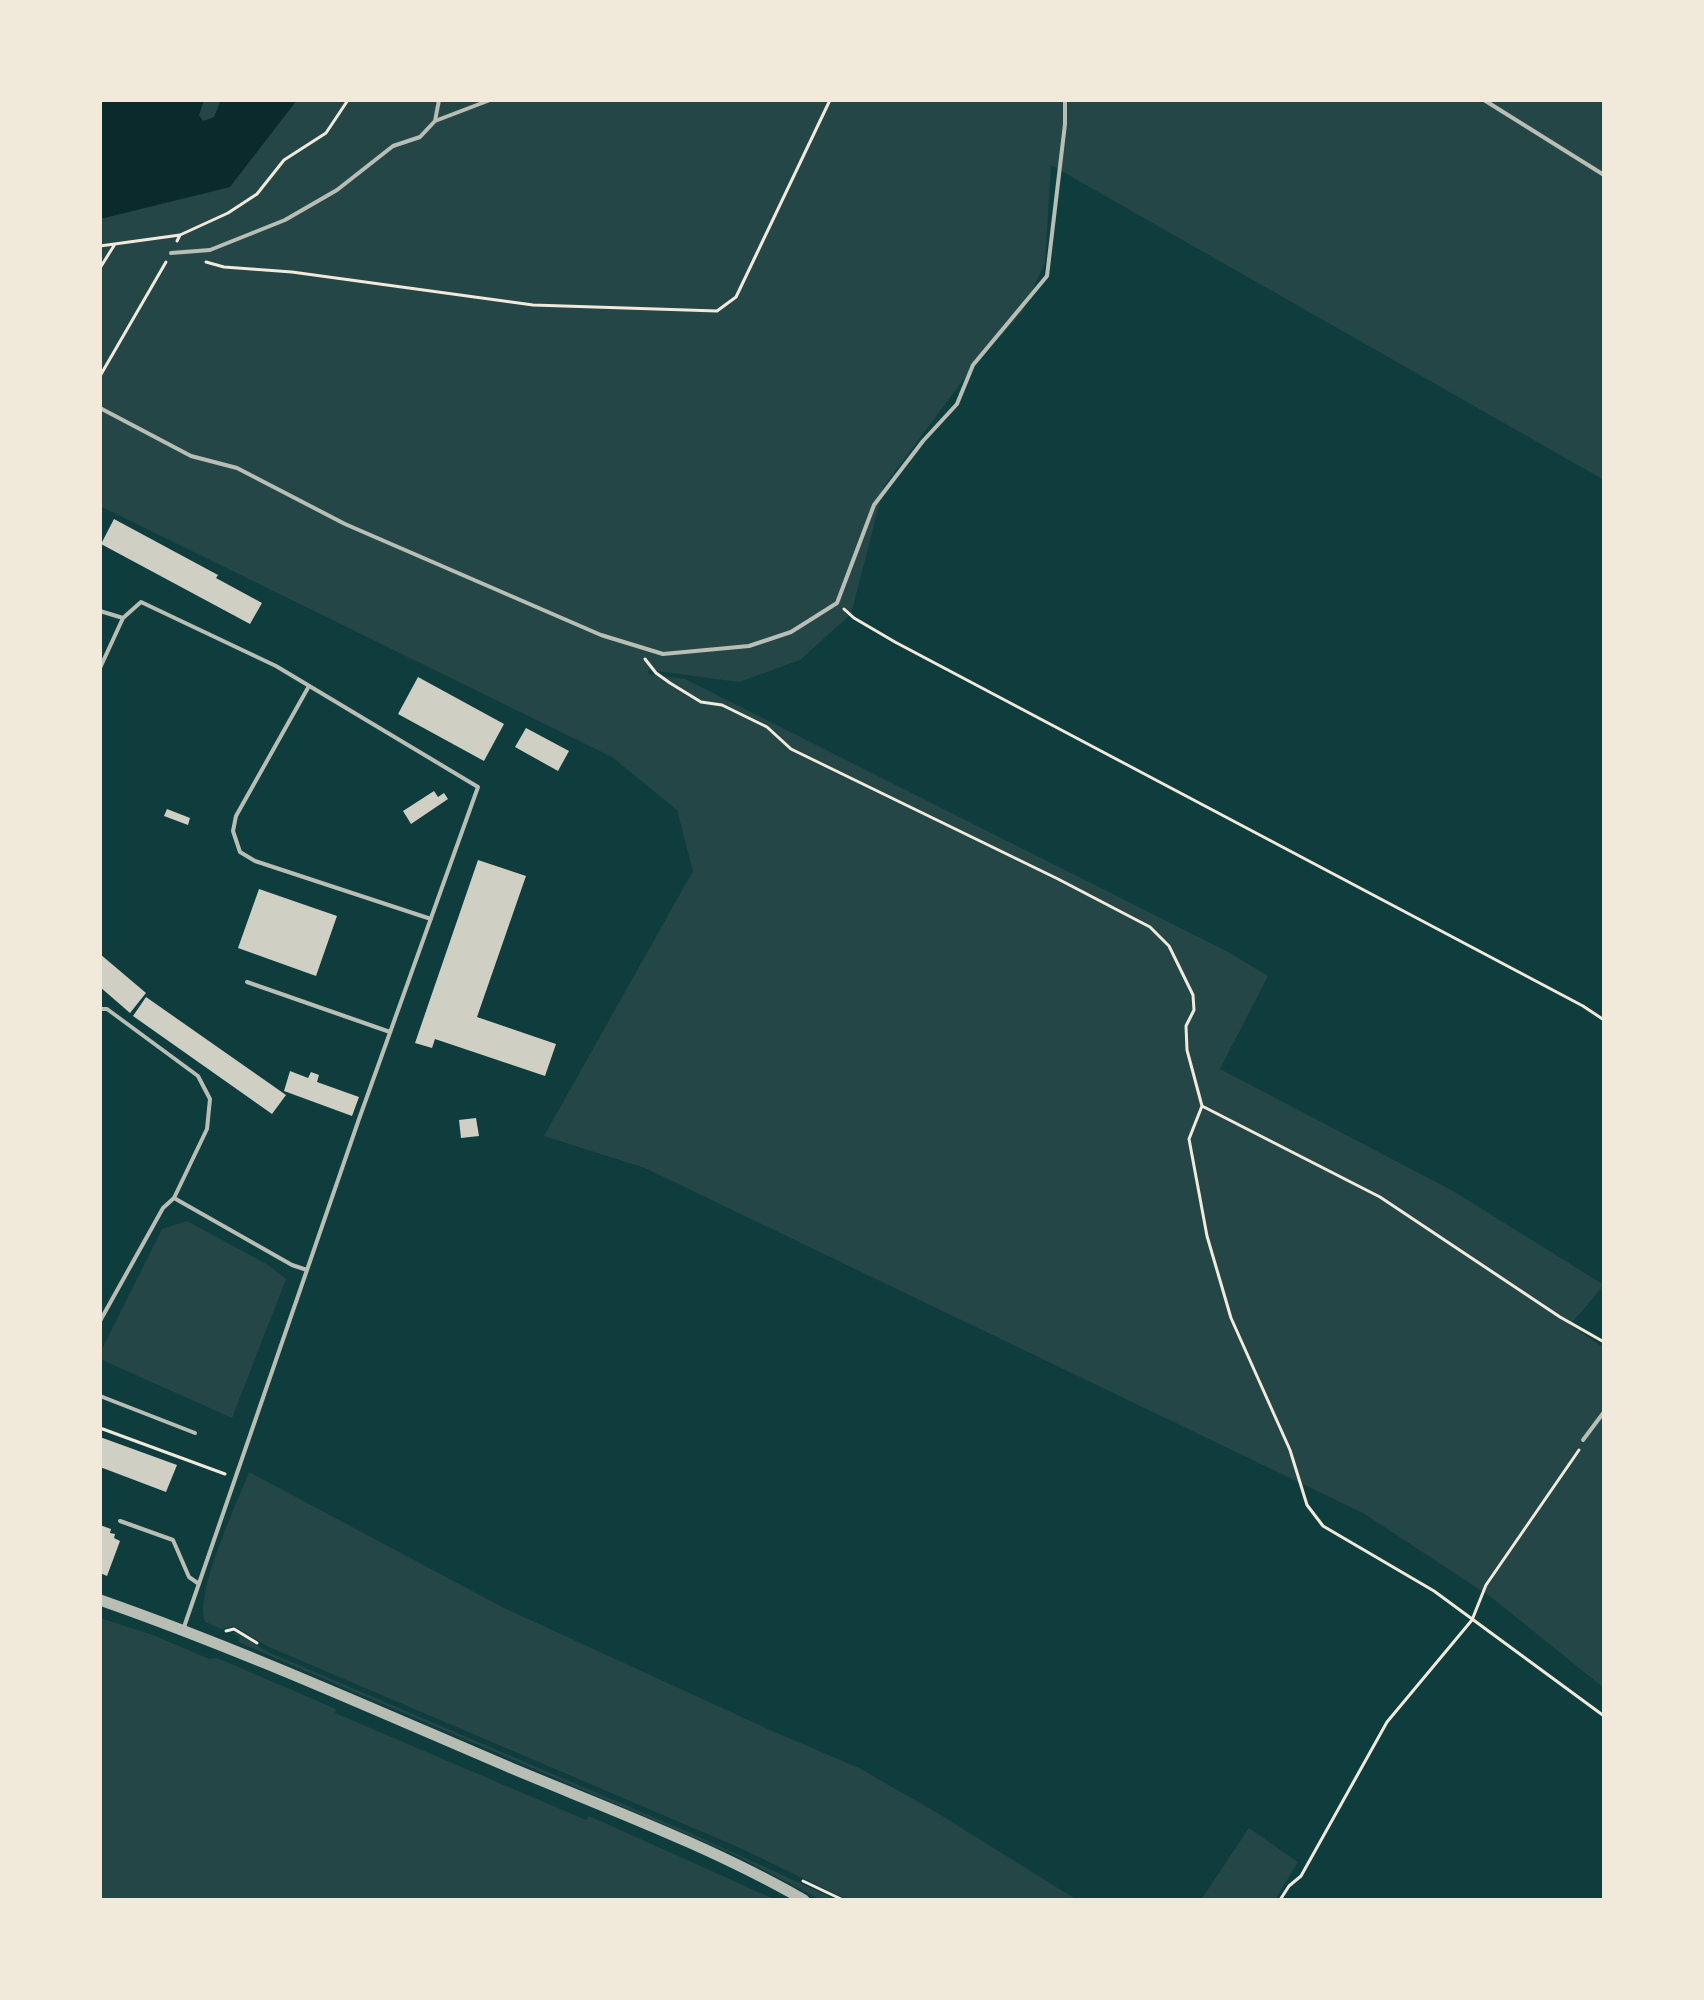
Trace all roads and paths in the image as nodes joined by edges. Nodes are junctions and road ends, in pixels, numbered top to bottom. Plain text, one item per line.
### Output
1 (348, 100) edge
2 (439, 100) edge
3 (490, 100) edge
4 (830, 100) edge
5 (1065, 100) edge
6 (1484, 100) edge
7 (435, 121) junction
8 (1604, 175) edge
9 (180, 235) junction
10 (117, 242) junction
11 (100, 246) edge
12 (171, 253) junction
13 (198, 260) dead end
14 (100, 268) edge
15 (100, 376) edge
16 (100, 408) edge
17 (837, 603) junction
18 (100, 611) edge
19 (123, 618) junction
20 (647, 651) junction
21 (100, 668) edge
22 (309, 686) junction
23 (431, 919) junction
24 (247, 982) dead end
25 (100, 1009) edge
26 (1604, 1020) edge
27 (390, 1032) junction
28 (1202, 1106) junction
29 (174, 1198) junction
30 (307, 1270) junction
31 (100, 1321) edge
32 (1604, 1342) edge
33 (100, 1396) edge
34 (1604, 1412) edge
35 (100, 1428) edge
36 (195, 1433) dead end
37 (1583, 1440) joint
38 (224, 1473) dead end
39 (120, 1521) dead end
40 (199, 1584) junction
41 (100, 1600) edge
42 (1472, 1620) junction
43 (183, 1630) junction
44 (1604, 1716) edge
45 (804, 1900) edge
46 (1280, 1900) edge

1 - 9 path
2 - 7 lane
3 - 7 lane
4 - 13 path
5 - 17 lane
6 - 8 lane
7 - 12 lane
9 - 10 path
9 - 12 path
10 - 11 path
10 - 14 path
12 - 15 path
16 - 20 lane
17 - 20 lane
17 - 26 path
18 - 19 lane
19 - 21 lane
19 - 22 lane
20 - 28 path
22 - 23 lane
22 - 23 lane
23 - 27 lane
24 - 27 lane
25 - 29 lane
27 - 30 lane
28 - 32 path
28 - 42 path
29 - 30 lane
29 - 31 lane
30 - 40 lane
33 - 36 lane
34 - 37 lane
35 - 38 path
37 - 42 path
39 - 40 lane
40 - 43 lane
41 - 43 street
42 - 44 path
42 - 46 path
43 - 45 street

